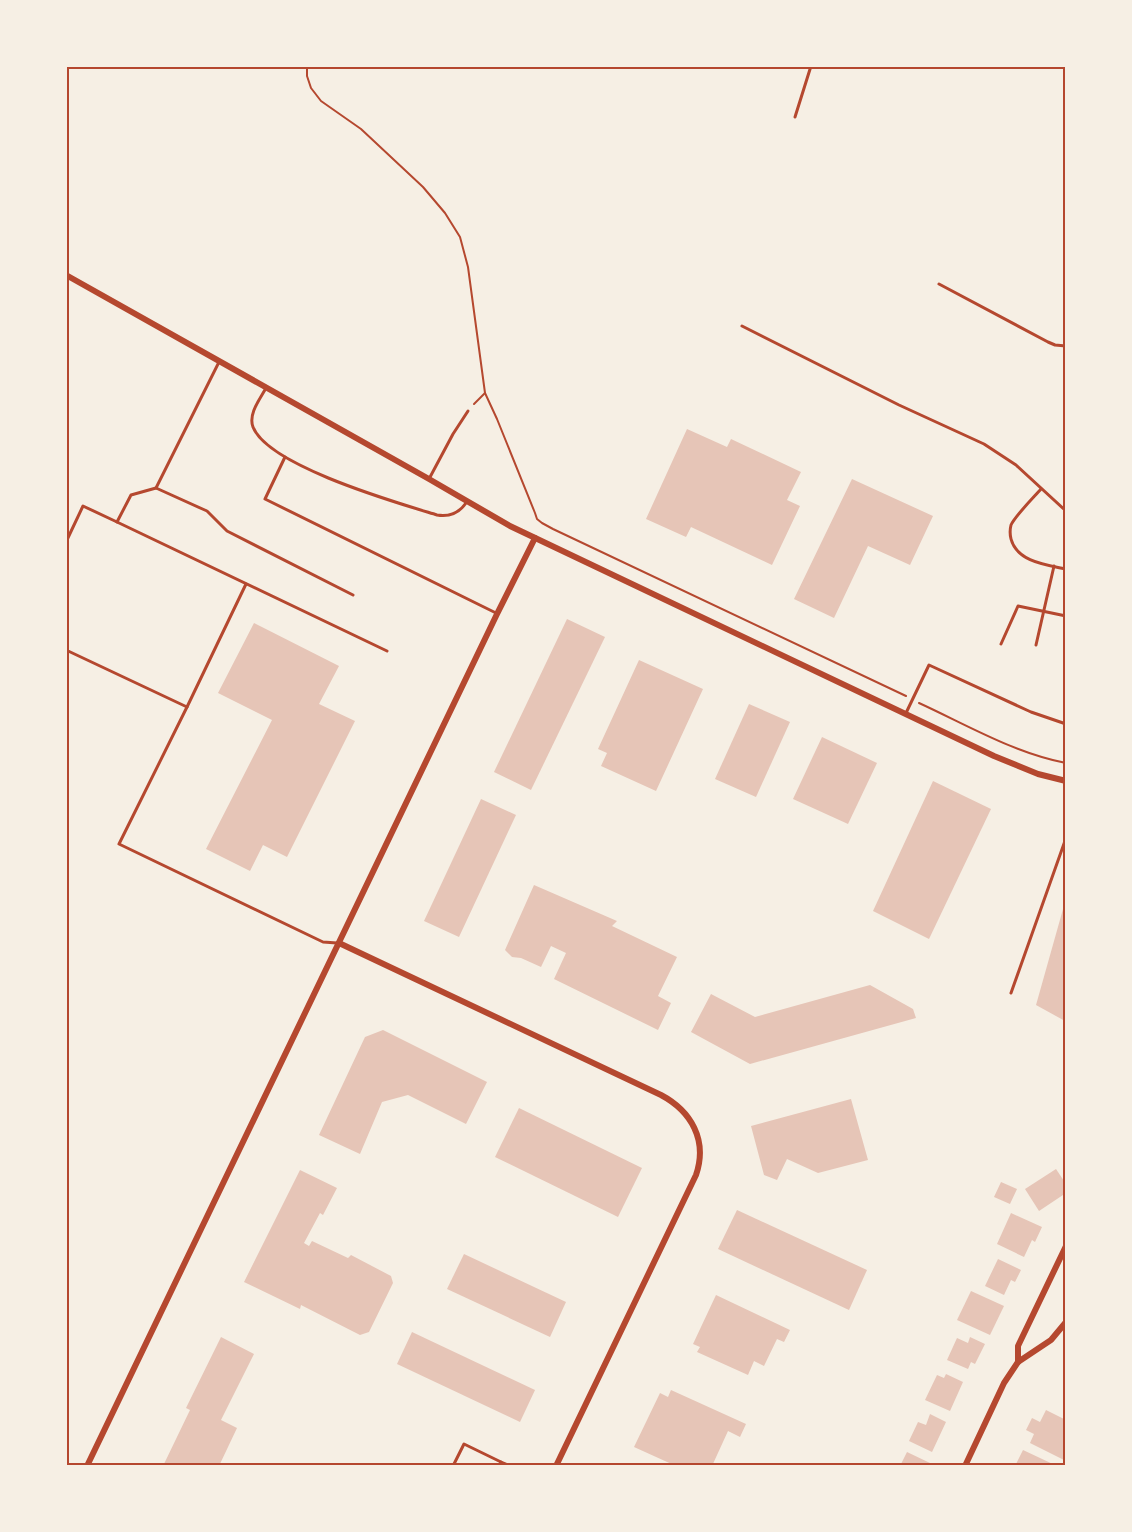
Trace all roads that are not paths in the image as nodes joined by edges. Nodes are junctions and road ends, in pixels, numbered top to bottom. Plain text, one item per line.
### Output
1 (811, 66) edge
2 (795, 117) dead end
3 (66, 276) edge
4 (939, 284) dead end
5 (742, 326) dead end
6 (1066, 346) edge
7 (219, 362) junction
8 (266, 388) junction
9 (468, 411) road end
10 (285, 457) junction
11 (429, 479) junction
12 (156, 488) junction
13 (1041, 489) junction
14 (467, 501) junction
15 (1066, 511) edge
16 (117, 522) junction
17 (535, 538) junction
18 (66, 542) edge
19 (1054, 566) junction
20 (1066, 569) edge
21 (246, 584) junction
22 (353, 596) dead end
23 (1043, 612) junction
24 (497, 614) junction
25 (1066, 616) edge
26 (1001, 644) dead end
27 (1036, 645) dead end
28 (66, 650) edge
29 (387, 651) dead end
30 (187, 707) junction
31 (905, 714) junction
32 (1066, 724) edge
33 (1066, 781) edge
34 (1066, 838) edge
35 (339, 943) junction
36 (1011, 993) dead end
37 (1066, 1246) edge
38 (1066, 1322) edge
39 (1018, 1362) junction
40 (500, 1464) edge
41 (87, 1466) edge
42 (453, 1466) edge
43 (510, 1466) edge
44 (556, 1466) edge
45 (965, 1466) edge

1 - 2 lane
3 - 7 street
4 - 6 lane
5 - 13 lane
7 - 8 street
7 - 12 lane
8 - 10 lane
8 - 11 street
9 - 11 lane
10 - 14 lane
10 - 24 lane
11 - 14 street
12 - 16 lane
12 - 22 lane
13 - 15 lane
13 - 19 lane
14 - 17 street
16 - 18 lane
16 - 21 lane
17 - 24 street
17 - 31 street
19 - 20 lane
19 - 23 lane
21 - 29 lane
21 - 30 lane
23 - 25 lane
23 - 26 lane
23 - 27 lane
24 - 35 street
28 - 30 lane
30 - 35 lane
31 - 32 lane
31 - 33 street
34 - 36 lane
35 - 41 street
35 - 44 street
37 - 39 street
38 - 39 street
39 - 45 street
40 - 42 lane
40 - 43 lane

